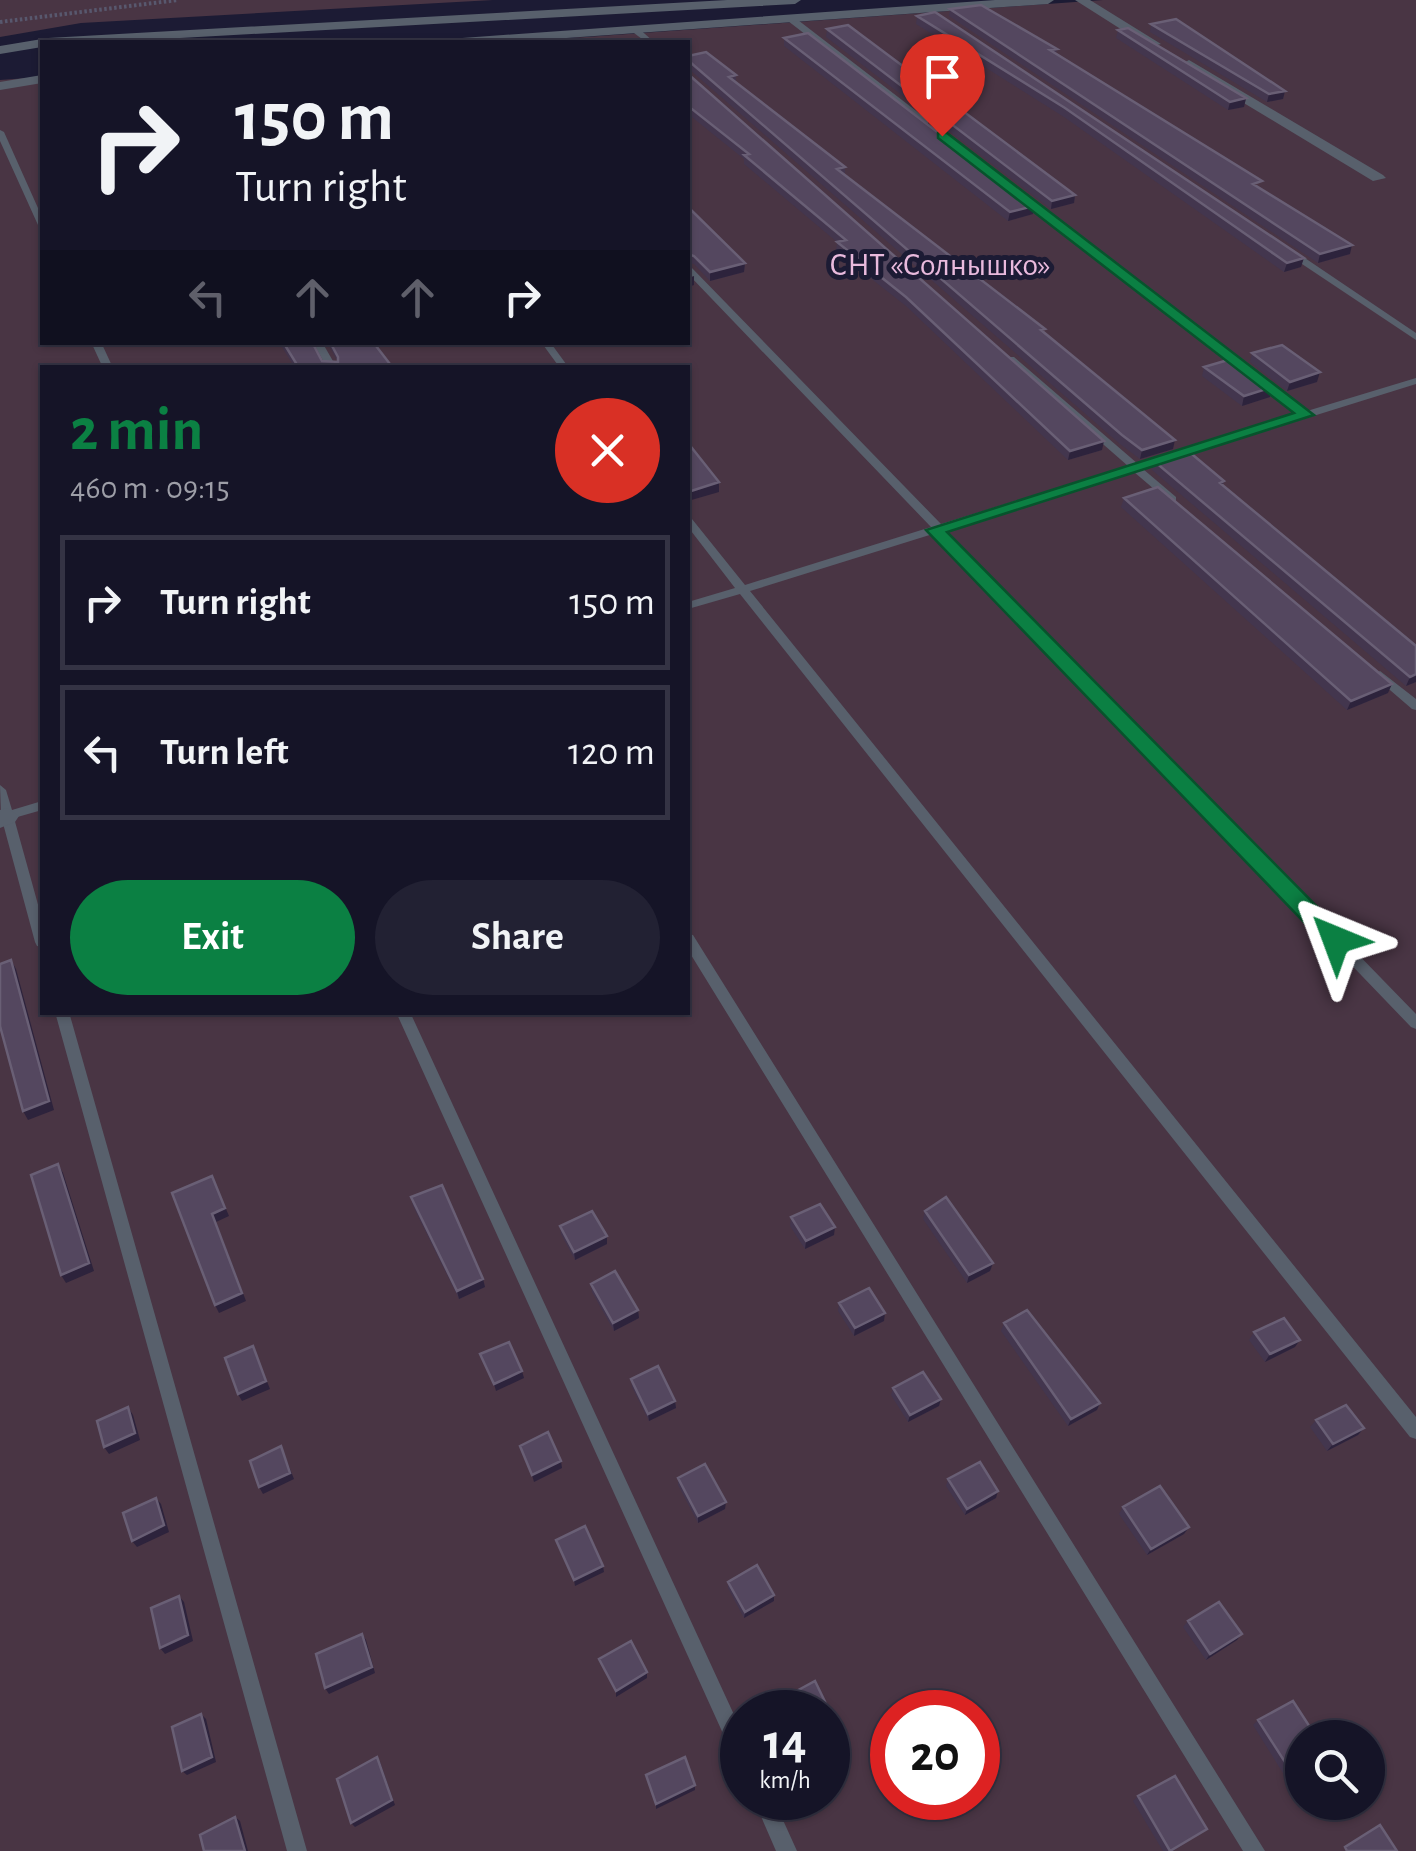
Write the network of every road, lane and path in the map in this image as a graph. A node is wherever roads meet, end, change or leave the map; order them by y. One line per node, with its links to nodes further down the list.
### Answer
1 (178, 0): 8 (path)
2 (795, 0): 10 (street)
3 (1048, 0): 5 (street)
4 (1082, 0): 15 (street)
5 (928, 9): 6 (street); 7 (lane)
6 (791, 19): 9 (street); 19 (lane)
7 (944, 20)
8 (0, 22)
9 (633, 28): 11 (street); 12 (lane)
10 (98, 40)
11 (495, 40)
12 (648, 40)
13 (40, 44): 14 (street)
14 (0, 50)
15 (1164, 50)
16 (1180, 59): 21 (street)
17 (40, 79): 18 (street)
18 (0, 86)
19 (932, 127)
20 (0, 132): 23 (lane)
21 (1378, 178)
22 (1010, 187): 31 (lane)
23 (40, 221)
24 (1286, 249): 26 (lane)
25 (690, 271): 35 (lane)
26 (1416, 337)
27 (547, 345): 29 (lane)
28 (1001, 350): 32 (lane)
29 (563, 365)
30 (1416, 381): 31 (lane)
31 (1306, 415): 32 (lane)
32 (1136, 468): 33 (lane); 35 (lane)
33 (1180, 506)
34 (690, 524): 36 (lane)
35 (935, 530): 36 (lane); 47 (lane)
36 (742, 589): 37 (lane); 48 (lane)
37 (690, 605)
38 (1372, 668): 39 (lane)
39 (1416, 706)
40 (0, 790): 42 (lane)
41 (40, 807): 42 (lane)
42 (4, 817): 43 (lane)
43 (40, 935)
44 (690, 942): 53 (lane)
45 (63, 1015): 51 (lane)
46 (404, 1015): 49 (lane)
47 (1416, 1023)
48 (1416, 1432)
49 (720, 1705)
50 (773, 1820): 52 (lane)
51 (298, 1851)
52 (787, 1851)
53 (1255, 1851)

